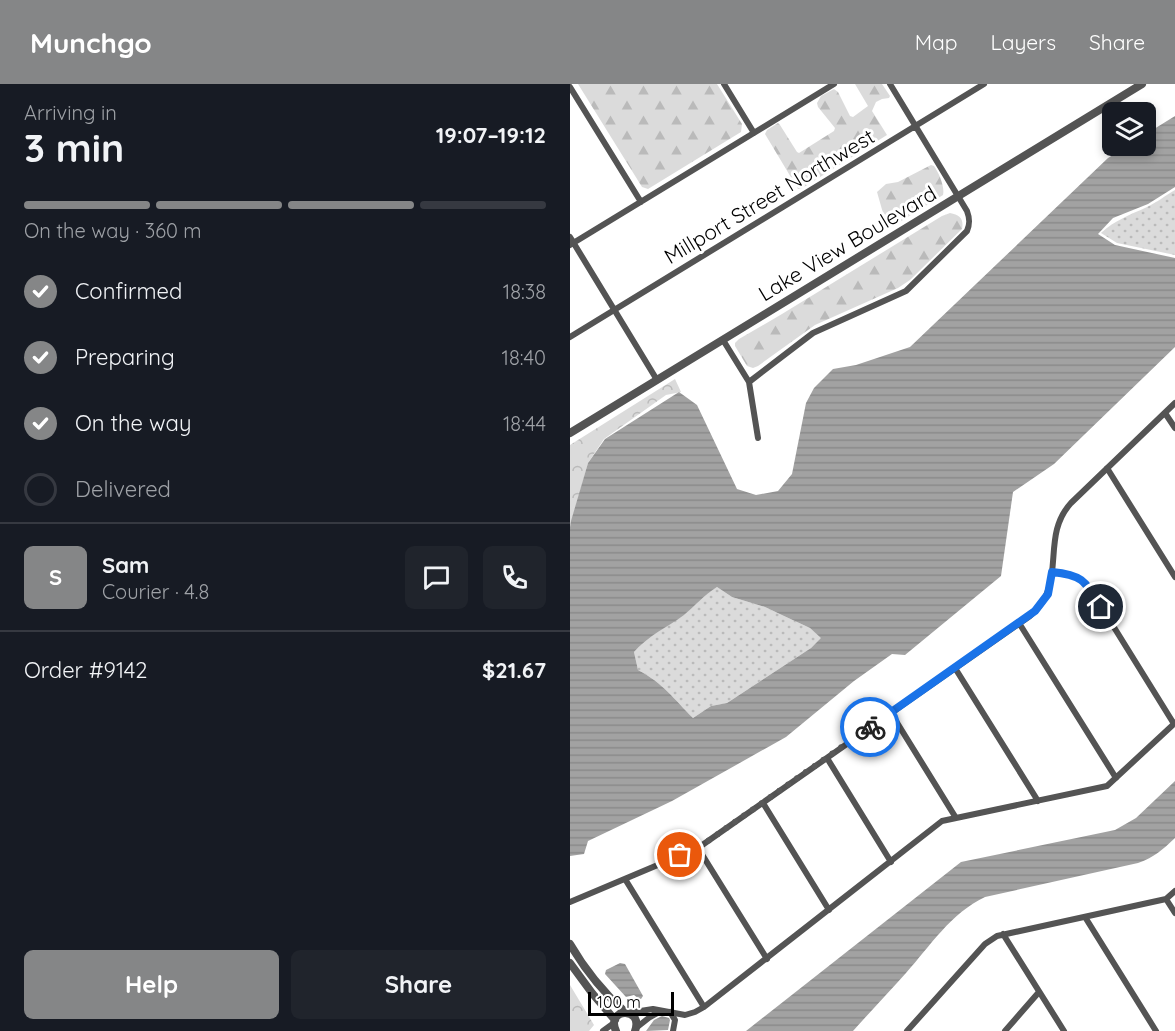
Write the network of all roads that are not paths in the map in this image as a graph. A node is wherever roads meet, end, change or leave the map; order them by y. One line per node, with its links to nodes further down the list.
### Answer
1 (724, 84): 8 (street)
2 (834, 84): 8 (street)
3 (890, 84): 7 (street)
4 (984, 84): 7 (street, Millport Street Northwest)
5 (1142, 84): 9 (street, Lake View Boulevard)
6 (570, 87): 10 (street)
7 (915, 126): 9 (street); 12 (street, Millport Street Northwest)
8 (754, 133): 10 (street)
9 (958, 196): 14 (street, Lake View Boulevard); 16 (street)
10 (640, 202): 11 (street)
11 (571, 242): 12 (street)
12 (615, 310): 13 (street, Millport Street Northwest); 15 (street)
13 (570, 337)
14 (723, 340): 15 (street, Lake View Boulevard); 16 (street)
15 (657, 380): 20 (street, Lake View Boulevard)
16 (749, 382): 21 (street)
17 (1175, 403): 18 (street)
18 (1165, 413): 19 (street); 22 (street)
19 (1175, 428)
20 (570, 433)
21 (758, 438)
22 (1107, 468): 23 (street); 24 (street)
23 (1052, 572): 25 (street); 28 (street)
24 (1175, 577)
25 (1019, 623): 26 (street); 30 (street)
26 (955, 668): 27 (street); 31 (street)
27 (891, 713): 29 (street); 33 (street)
28 (1174, 723): 30 (street)
29 (827, 758): 32 (street); 35 (street)
30 (1116, 778): 31 (street)
31 (1038, 801): 33 (street)
32 (763, 803): 34 (street); 40 (street)
33 (956, 818): 35 (street)
34 (698, 848): 36 (street); 45 (street)
35 (891, 862): 40 (street)
36 (625, 879): 39 (street); 48 (street)
37 (1175, 891): 38 (street)
38 (1166, 899): 41 (street); 42 (street)
39 (570, 902)
40 (829, 910): 45 (street)
41 (1175, 913)
42 (1085, 916): 43 (street); 59 (street)
43 (1003, 934): 47 (street); 56 (street)
44 (570, 944): 51 (street)
45 (766, 959): 48 (street)
46 (570, 963): 52 (street)
47 (1039, 992): 57 (street); 58 (street)
48 (704, 1007): 50 (street)
49 (662, 1011): 50 (street); 51 (street); 53 (street)
50 (670, 1011): 55 (street)
51 (626, 1013): 52 (street); 53 (street)
52 (615, 1025): 54 (street)
53 (635, 1029)
54 (603, 1031)
55 (673, 1031)
56 (907, 1031)
57 (1005, 1031)
58 (1064, 1031)
59 (1156, 1031)

